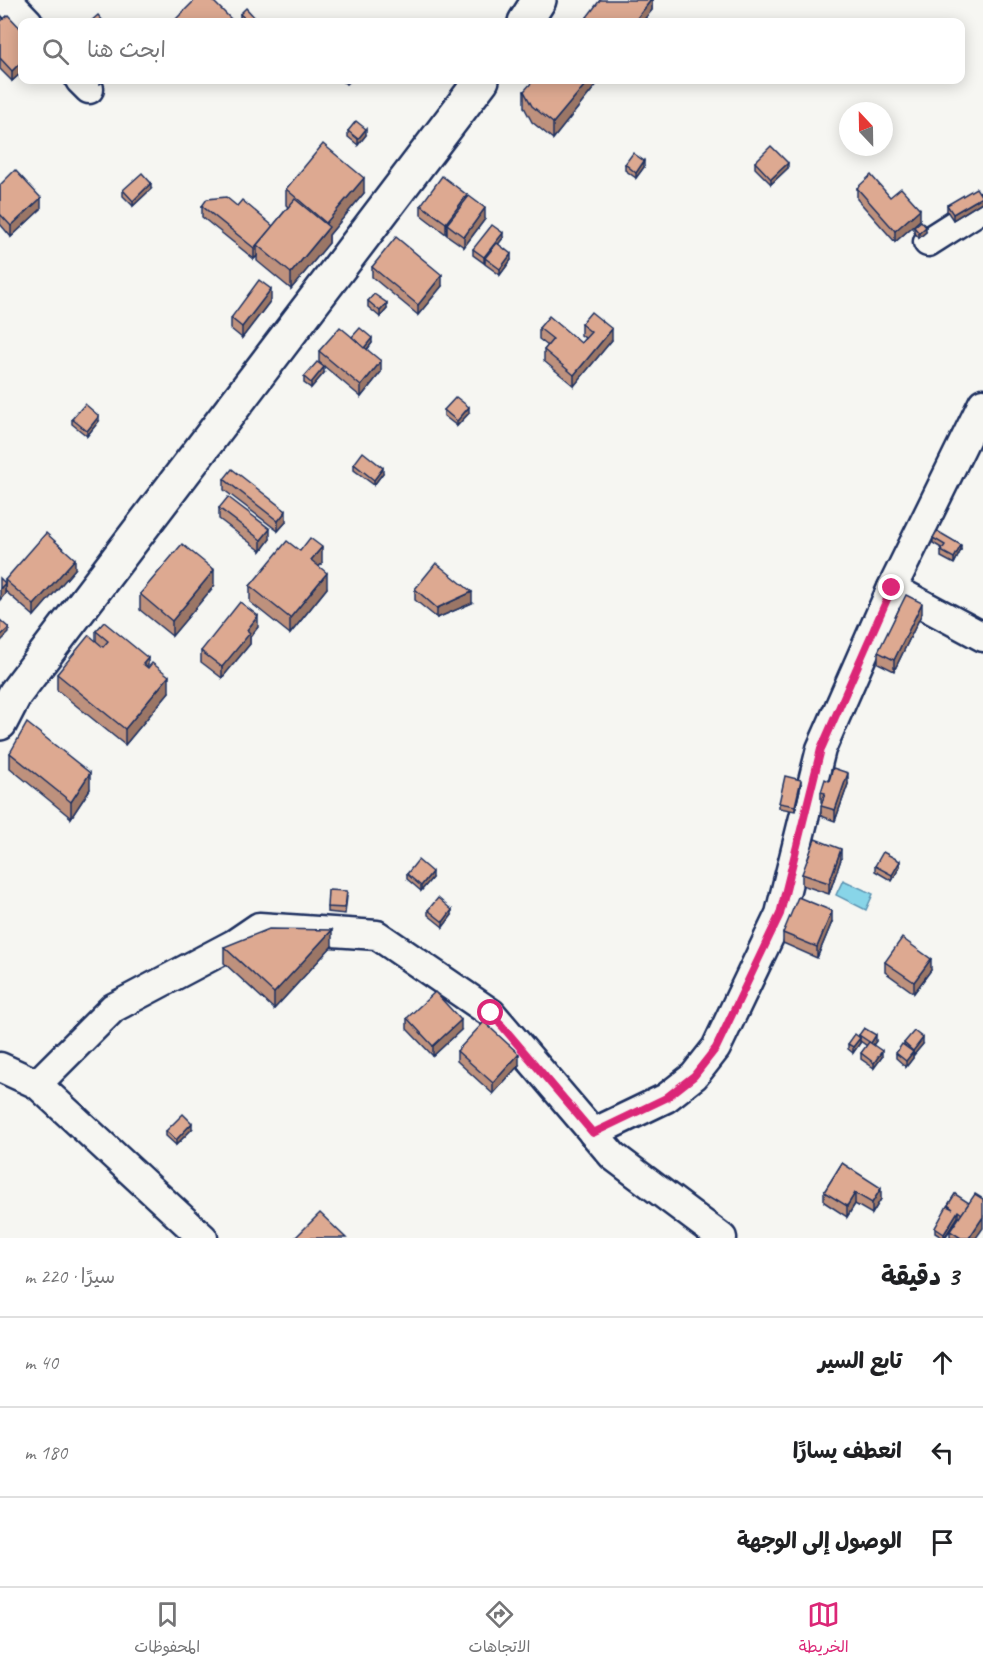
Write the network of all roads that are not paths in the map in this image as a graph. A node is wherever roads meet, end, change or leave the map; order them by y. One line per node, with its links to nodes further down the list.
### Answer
1 (7, 0): 3 (street)
2 (539, 0): 4 (main road)
3 (24, 18)
4 (528, 18)
5 (479, 84): 11 (main road)
6 (983, 207): 7 (street)
7 (928, 242)
8 (983, 403): 9 (street)
9 (892, 588): 10 (street); 14 (street)
10 (983, 637)
11 (0, 723)
12 (0, 1067): 13 (street)
13 (37, 1084): 14 (street); 15 (street)
14 (593, 1133): 16 (street)
15 (202, 1238)
16 (722, 1238)

